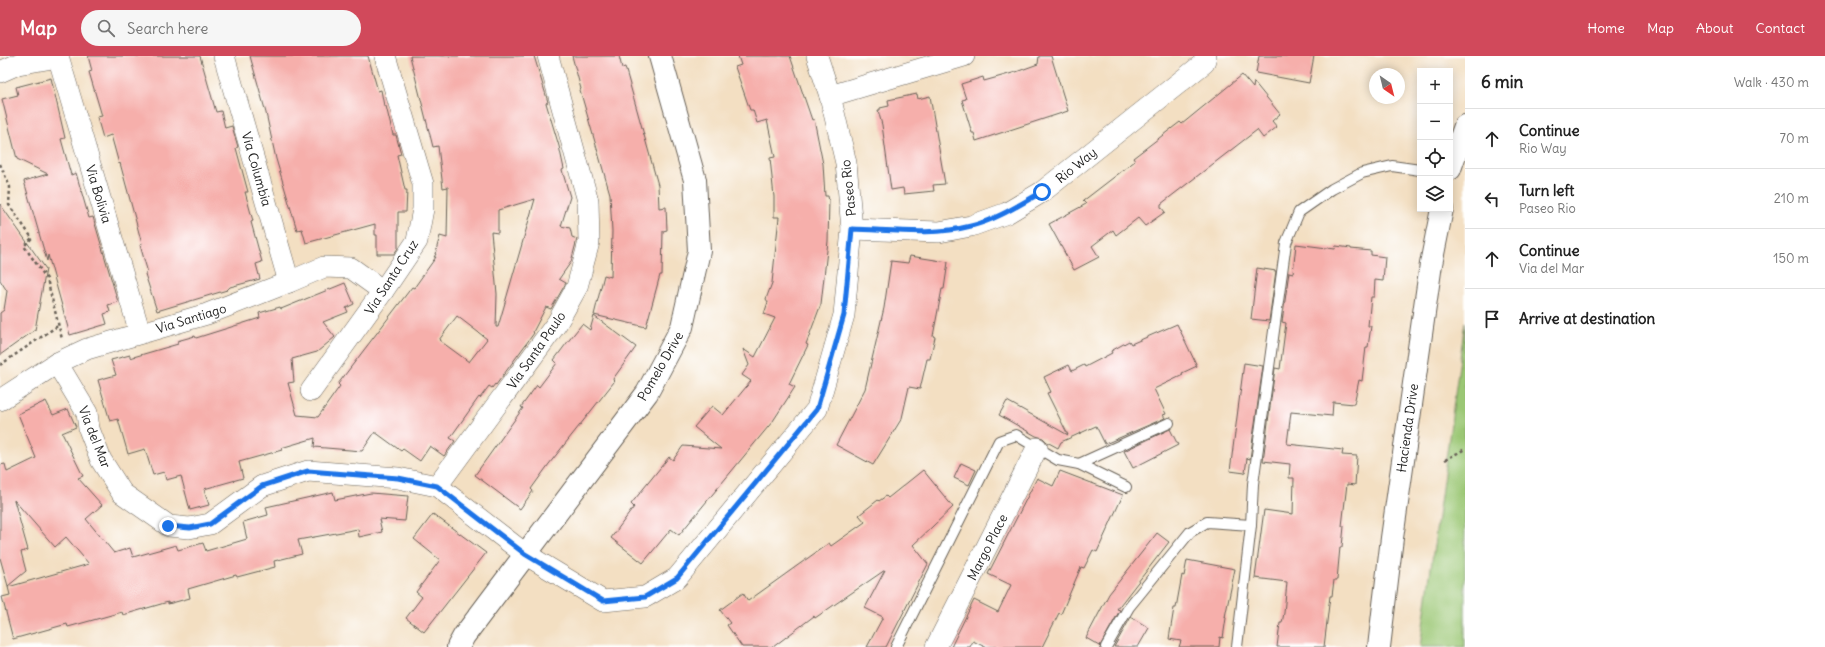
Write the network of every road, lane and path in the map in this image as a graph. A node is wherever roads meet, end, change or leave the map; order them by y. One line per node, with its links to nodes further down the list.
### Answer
1 (58, 56): 9 (street); 20 (street, Via Bolivia)
2 (224, 56): 17 (street, Via Columbia)
3 (385, 56): 18 (street, Via Santa Cruz)
4 (548, 56): 30 (street, Via Santa Paulo)
5 (660, 56): 33 (street, Pomelo Drive)
6 (817, 56): 10 (street, Paseo Rio)
7 (964, 56): 10 (street)
8 (1206, 56): 16 (street, Rio Way)
9 (0, 72)
10 (830, 96): 16 (street, Paseo Rio)
11 (1465, 126): 12 (street)
12 (1453, 160)
13 (0, 164): 19 (path)
14 (1417, 170): 32 (lane)
15 (1441, 212): 39 (street, Hacienda Drive)
16 (852, 229): 33 (street, Paseo Rio)
17 (290, 282): 18 (street, Via Santiago); 20 (street, Via Santiago)
18 (383, 291): 23 (street, Via Santa Cruz)
19 (59, 325): 21 (path); 22 (path)
20 (140, 333): 21 (street, Via Santiago)
21 (62, 361): 24 (street, Via Santiago); 30 (street, Via del Mar)
22 (0, 365)
23 (311, 391)
24 (0, 400)
25 (1169, 423): 29 (lane)
26 (1037, 448): 29 (lane); 35 (lane); 36 (street, Margo Place)
27 (1465, 449): 28 (path)
28 (1445, 460)
29 (1079, 464): 31 (lane)
30 (437, 486): 33 (street, Via del Mar)
31 (1126, 487)
32 (1251, 525): 37 (lane); 38 (lane)
33 (525, 554): 34 (street, Pomelo Drive)
34 (458, 647)
35 (896, 647)
36 (936, 647)
37 (1106, 647)
38 (1237, 647)
39 (1379, 647)

